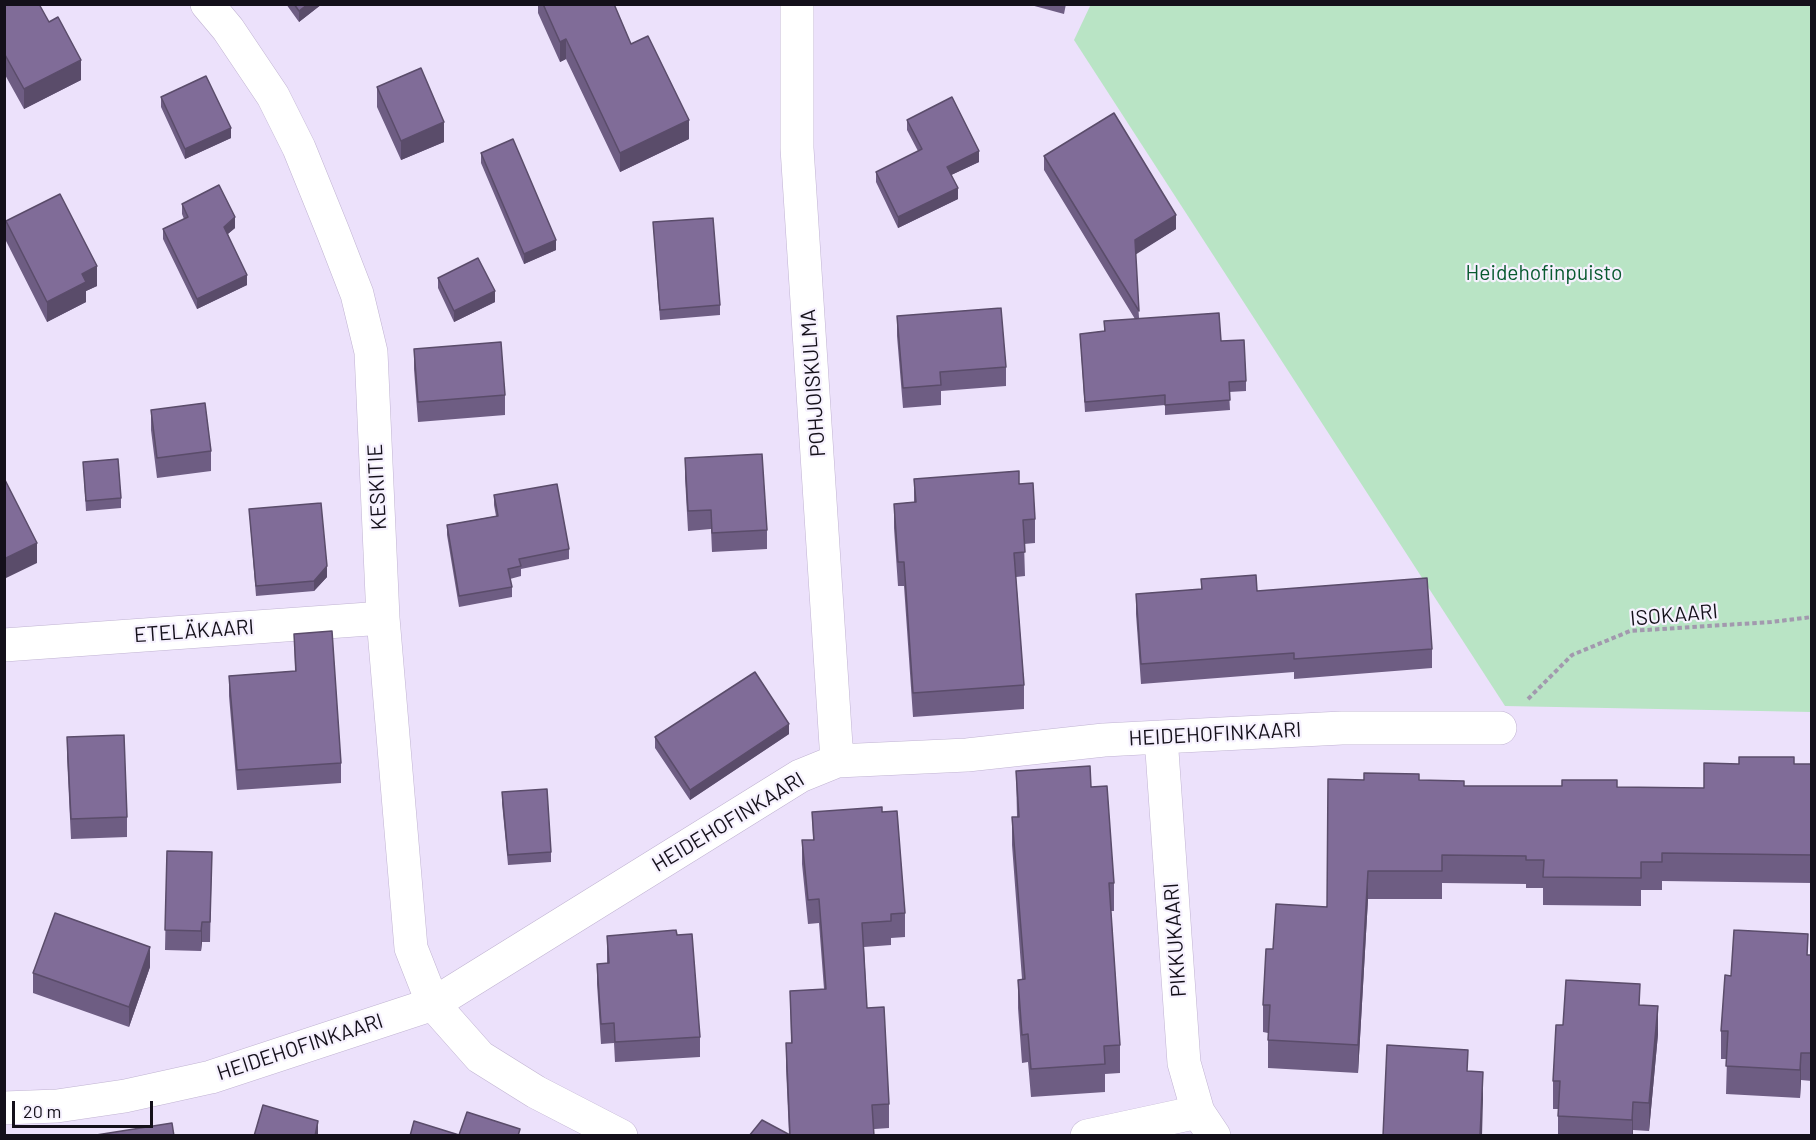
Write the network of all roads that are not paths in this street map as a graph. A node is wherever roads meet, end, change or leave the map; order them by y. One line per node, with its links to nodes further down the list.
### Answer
1 (207, 4): 3 (street, KESKITIE)
2 (797, 4): 7 (street, POHJOISKULMA)
3 (383, 618): 4 (street, ETELÄKAARI); 8 (street, KESKITIE)
4 (4, 645)
5 (1500, 728): 6 (street, HEIDEHOFINKAARI)
6 (1161, 736): 7 (street, HEIDEHOFINKAARI); 10 (street, PIKKUKAARI)
7 (837, 761): 8 (street, HEIDEHOFINKAARI)
8 (433, 1004): 9 (street, HEIDEHOFINKAARI); 11 (street, KESKITIE)
9 (4, 1108)
10 (1206, 1124): 12 (street)
11 (621, 1136)
12 (1087, 1136)

